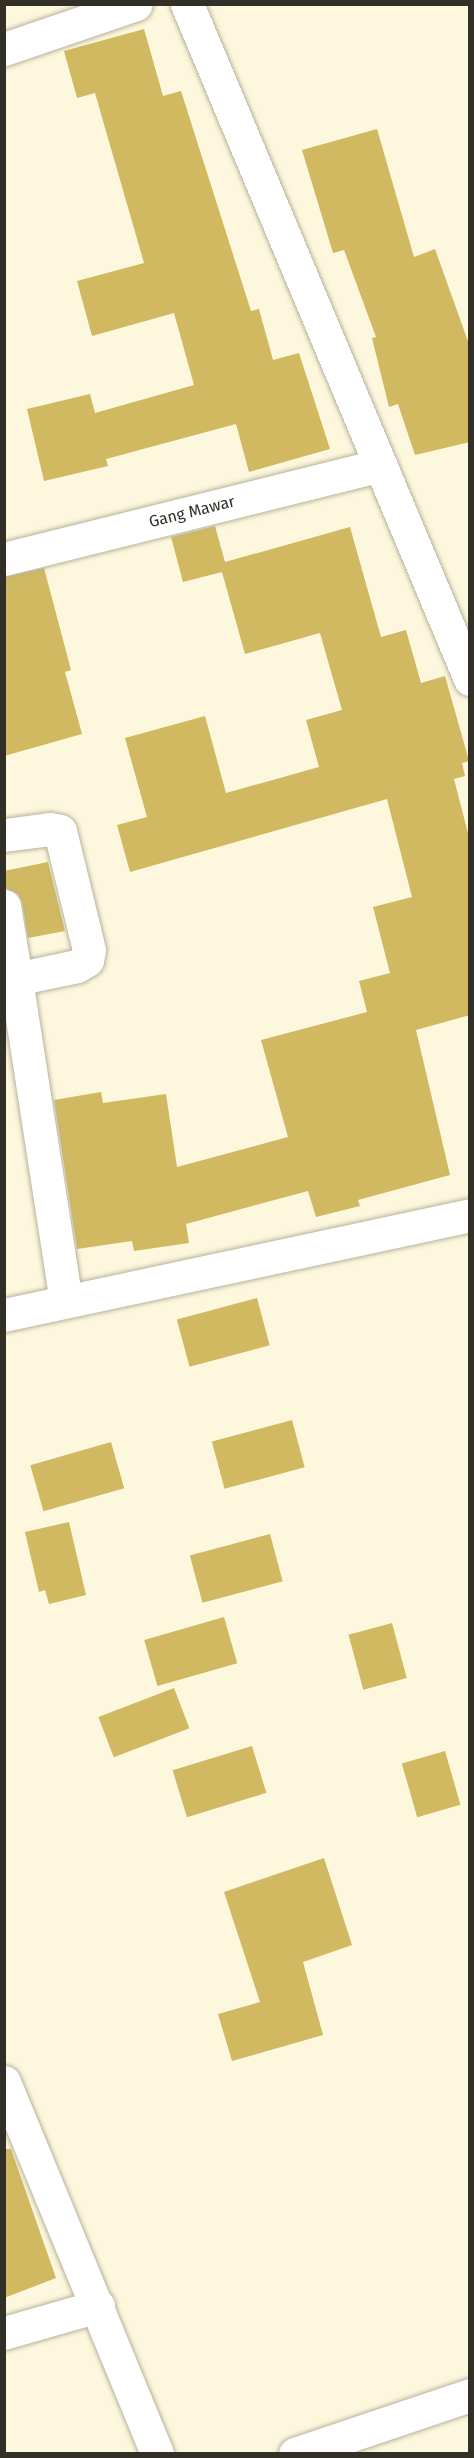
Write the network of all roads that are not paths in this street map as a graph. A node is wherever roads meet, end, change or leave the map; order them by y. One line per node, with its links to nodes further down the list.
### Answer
1 (136, 4): 3 (street)
2 (187, 4): 4 (street)
3 (4, 49)
4 (380, 465): 5 (street, Gang Mawar); 6 (street)
5 (4, 559)
6 (470, 679)
7 (4, 835): 9 (street)
8 (4, 906): 9 (street)
9 (16, 979): 11 (street)
10 (470, 1215): 11 (street)
11 (66, 1302): 12 (street)
12 (4, 1315)
13 (4, 2082): 14 (street)
14 (98, 2306): 15 (street); 17 (street)
15 (4, 2333)
16 (470, 2395): 18 (street)
17 (157, 2454)
18 (295, 2454)

